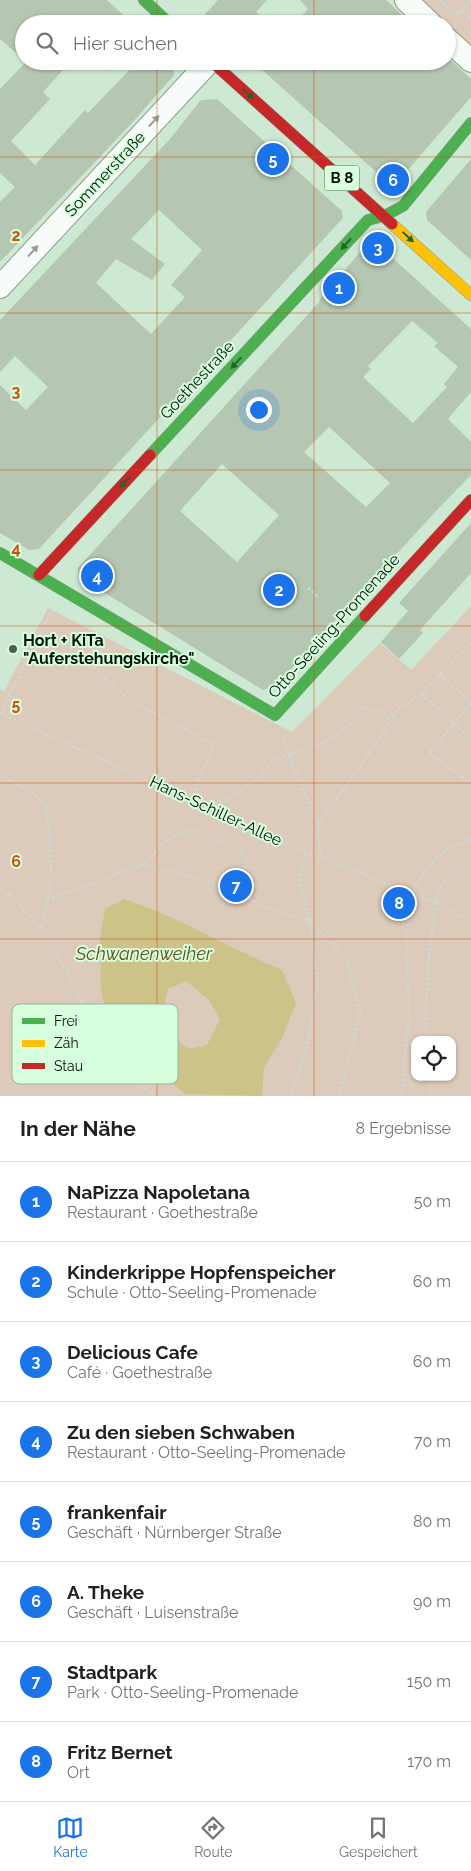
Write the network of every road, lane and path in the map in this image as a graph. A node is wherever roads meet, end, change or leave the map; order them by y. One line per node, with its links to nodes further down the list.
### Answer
1 (144, 0): 6 (street)
2 (406, 0): 7 (street)
3 (440, 0): 5 (path)
4 (471, 0): 5 (path)
5 (462, 10): 8 (path)
6 (160, 15)
7 (422, 15)
8 (471, 18)
9 (456, 47): 10 (street)
10 (471, 61)
11 (203, 70): 15 (street, Sommerstraße, one-way to 11)
12 (221, 70): 14 (street, B 8, one-way to 14)
13 (471, 124): 14 (street, Goethestraße)
14 (384, 216): 16 (street, B 8, one-way to 16); 19 (street, Goethestraße, one-way to 19)
15 (0, 286)
16 (471, 295)
17 (471, 500): 29 (street, Otto-Seeling-Promenade)
18 (0, 553): 19 (street, Otto-Seeling-Promenade)
19 (39, 575): 21 (street, Otto-Seeling-Promenade)
20 (308, 588): 22 (path)
21 (63, 590): 23 (path); 29 (street, Otto-Seeling-Promenade)
22 (317, 596)
23 (39, 633): 28 (path); 36 (path)
24 (471, 642): 25 (path)
25 (440, 675): 26 (path); 27 (path)
26 (422, 694): 30 (path); 31 (path)
27 (471, 704): 31 (path)
28 (0, 714): 36 (path, Hans-Schiller-Allee)
29 (275, 715): 33 (path)
30 (390, 722): 33 (path); 38 (path)
31 (454, 724): 32 (path); 35 (path)
32 (471, 739)
33 (288, 754): 37 (path); 38 (path)
34 (0, 776): 47 (path)
35 (471, 783)
36 (192, 799): 37 (path, Hans-Schiller-Allee)
37 (211, 808): 40 (path, Hans-Schiller-Allee)
38 (319, 824): 41 (path)
39 (471, 839): 46 (path)
40 (305, 852): 41 (path, Hans-Schiller-Allee); 49 (path)
41 (320, 856): 46 (path, Hans-Schiller-Allee)
42 (471, 863): 48 (path)
43 (144, 864): 45 (path); 45 (path); 47 (path)
44 (0, 889): 51 (path)
45 (243, 891): 49 (path)
46 (412, 895): 48 (path, Hans-Schiller-Allee); 59 (path)
47 (47, 900): 51 (path)
48 (435, 904): 50 (path, Hans-Schiller-Allee); 53 (path)
49 (310, 921): 57 (path); 58 (path)
50 (471, 921)
51 (42, 929): 52 (path)
52 (83, 1004)
53 (424, 1036)
54 (429, 1081): 60 (path)
55 (139, 1084): 56 (path)
56 (150, 1095)
57 (290, 1096)
58 (339, 1096)
59 (402, 1096)
60 (432, 1096)

